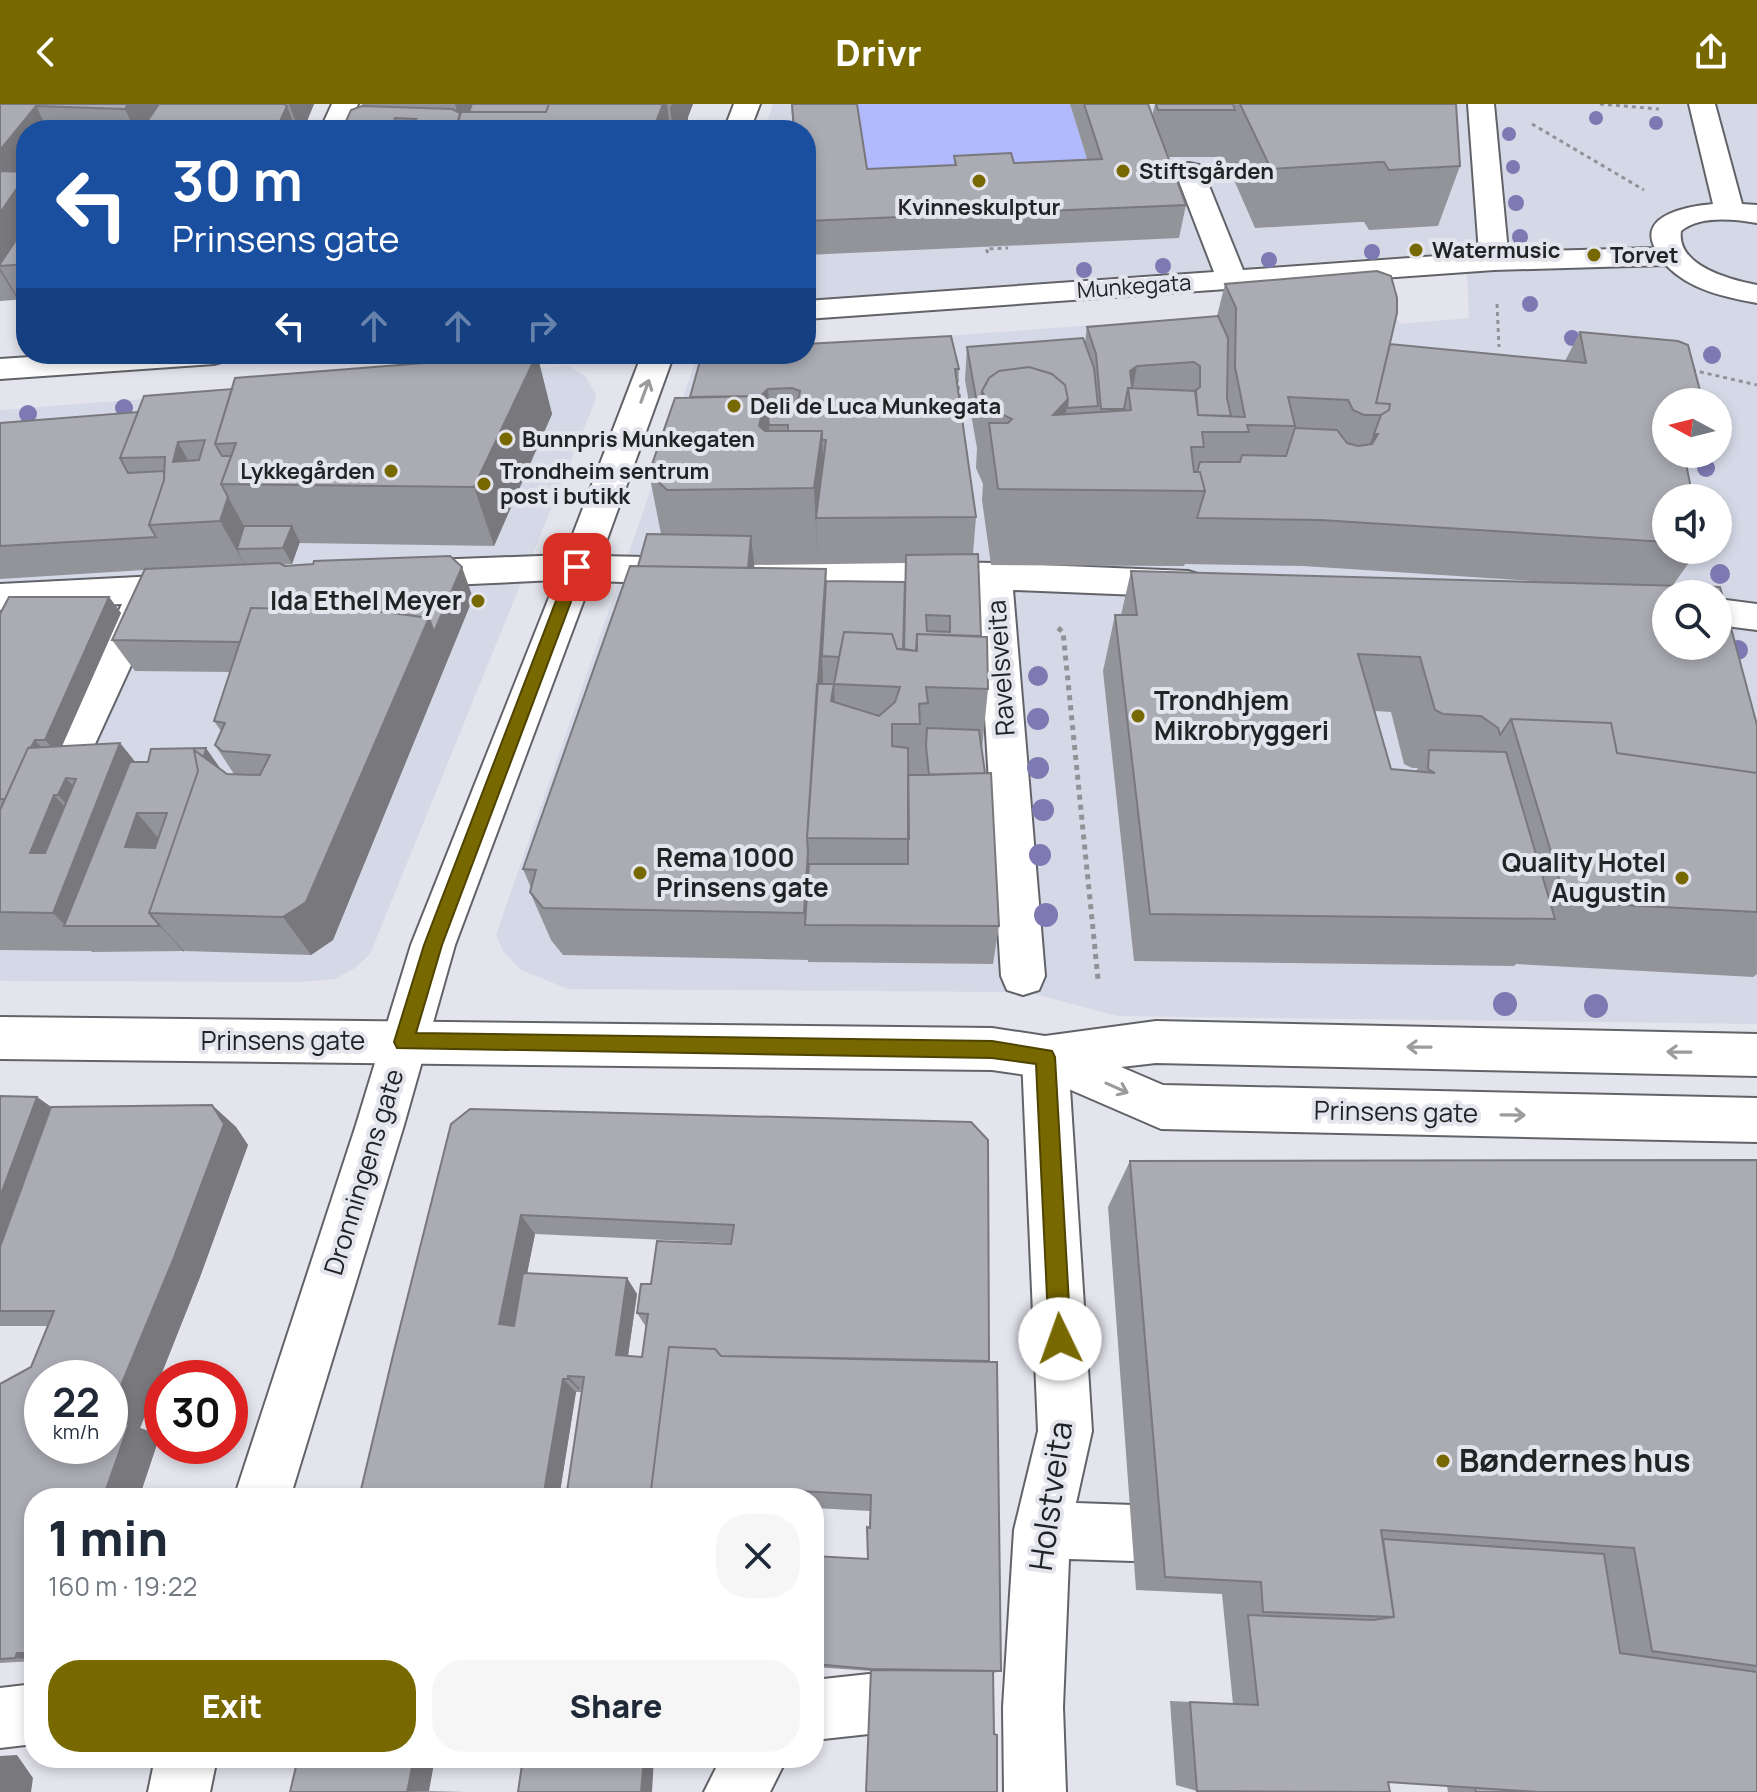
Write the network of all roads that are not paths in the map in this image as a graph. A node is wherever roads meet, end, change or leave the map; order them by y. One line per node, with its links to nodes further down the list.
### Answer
1 (1481, 104): 6 (street)
2 (1702, 104): 4 (street)
3 (1189, 171): 7 (street)
4 (1743, 212): 5 (street)
5 (1674, 256): 6 (street); 8 (street)
6 (1494, 261): 7 (street, Munkegata)
7 (1232, 279): 9 (street, Munkegata)
8 (1757, 294)
9 (816, 309)
10 (71, 364): 12 (street)
11 (655, 364): 13 (street, Dronningens gate, one-way to 11)
12 (0, 369)
13 (577, 567): 14 (street); 15 (street); 25 (street, Dronningens gate)
14 (378, 576)
15 (994, 576): 17 (street); 23 (street, Ravelsveita)
16 (224, 585): 18 (street)
17 (1218, 585)
18 (147, 589): 19 (street); 22 (street)
19 (0, 597)
20 (1732, 614): 21 (street)
21 (1757, 617)
22 (0, 906)
23 (1023, 976)
24 (0, 1038): 25 (street, Prinsens gate)
25 (404, 1042): 27 (street, Prinsens gate); 29 (street, Dronningens gate)
26 (1757, 1055): 27 (street, Prinsens gate, one-way to 27)
27 (1045, 1057): 28 (street, Prinsens gate, one-way to 28); 30 (street, Holstveita)
28 (1757, 1120)
29 (265, 1488)
30 (1042, 1530): 31 (street); 38 (street, Holstveita)
31 (1133, 1533)
32 (24, 1715): 33 (street)
33 (0, 1718)
34 (184, 1768): 36 (street)
35 (750, 1768): 37 (street)
36 (179, 1792)
37 (735, 1792)
38 (1035, 1792)

